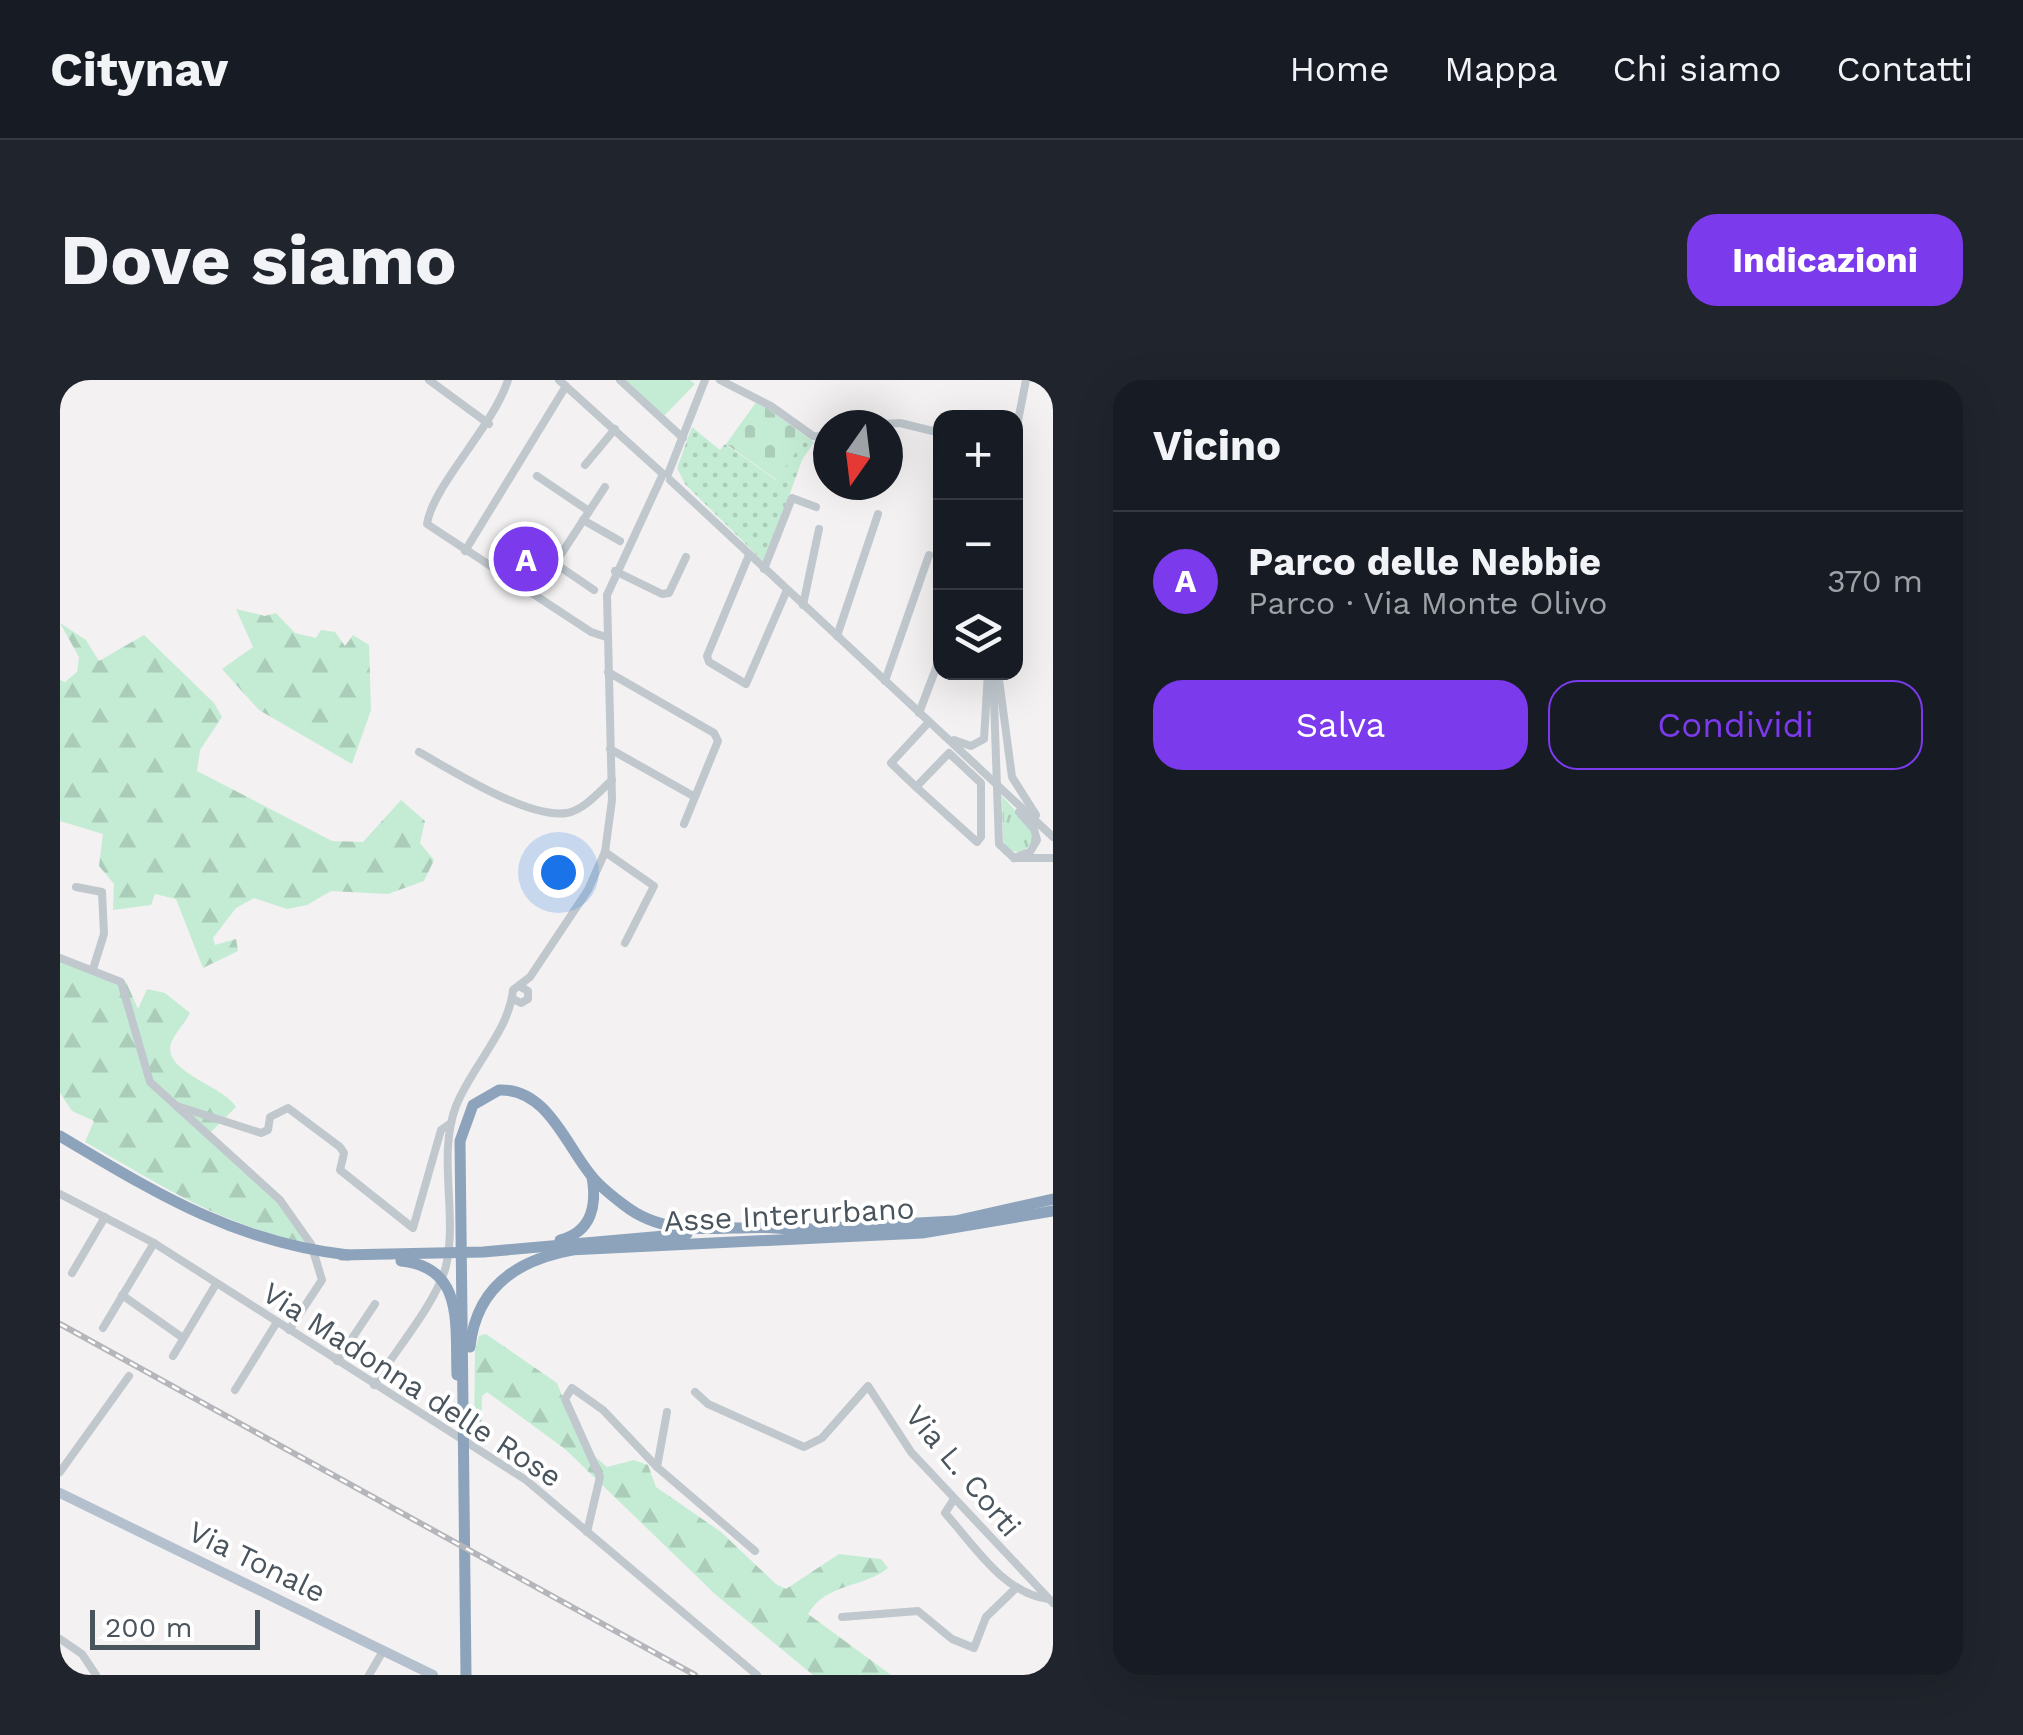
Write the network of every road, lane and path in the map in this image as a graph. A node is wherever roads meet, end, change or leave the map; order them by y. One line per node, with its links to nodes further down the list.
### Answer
1 (429, 380): 11 (street)
2 (508, 380): 11 (street)
3 (620, 380): 16 (street)
4 (704, 380): 16 (street)
5 (720, 380): 15 (street)
6 (1026, 380): 10 (street)
7 (1041, 380): 9 (street)
8 (563, 383): 13 (street); 26 (street)
9 (1053, 383)
10 (1020, 410)
11 (488, 424): 26 (street)
12 (903, 424): 14 (street)
13 (615, 429): 17 (street); 19 (street)
14 (933, 430)
15 (813, 436)
16 (683, 438): 19 (street)
17 (584, 465)
18 (537, 476): 23 (street)
19 (666, 477): 27 (street); 32 (street)
20 (605, 487): 23 (street)
21 (816, 507): 31 (street)
22 (878, 514): 37 (street)
23 (586, 516): 25 (street); 30 (street)
24 (819, 529): 36 (street)
25 (620, 541)
26 (465, 551): 35 (street)
27 (749, 555): 31 (street); 34 (street)
28 (929, 555): 44 (street)
29 (686, 557): 32 (street)
30 (554, 562): 33 (street); 35 (street)
31 (764, 569): 34 (street)
32 (616, 571): 38 (street)
33 (594, 590)
34 (786, 590): 36 (street)
35 (534, 594): 38 (street)
36 (803, 605): 37 (street)
37 (836, 636): 44 (street)
38 (606, 637): 39 (street)
39 (608, 672): 47 (street); 52 (street)
40 (933, 673): 45 (street)
41 (992, 680): 46 (street)
42 (993, 680): 56 (street)
43 (994, 680): 54 (street)
44 (885, 681): 45 (street)
45 (918, 713): 46 (street)
46 (931, 724): 50 (street); 51 (street)
47 (610, 749): 49 (street); 52 (street)
48 (419, 752): 49 (street)
49 (612, 780): 55 (street)
50 (916, 787): 50 (street)
51 (1005, 793): 54 (street); 56 (street)
52 (694, 797): 53 (street)
53 (684, 824)
54 (1053, 835)
55 (605, 852): 59 (street); 62 (street)
56 (1014, 858): 57 (street)
57 (1053, 858)
58 (76, 888): 61 (street)
59 (625, 943)
60 (60, 958): 61 (street)
61 (93, 969): 66 (street)
62 (530, 977): 63 (street); 64 (street)
63 (519, 986): 64 (street); 65 (street)
64 (528, 991): 65 (street)
65 (517, 1001): 67 (street)
66 (173, 1104): 67 (street); 87 (street)
67 (451, 1123): 76 (street)
68 (60, 1136): 80 (highway)
69 (592, 1177): 74 (highway); 76 (highway); 79 (highway)
70 (60, 1194): 73 (street, Via Madonna delle Rose)
71 (1053, 1199): 74 (highway, Asse Interurbano)
72 (1053, 1211): 78 (highway, Asse Interurbano)
73 (105, 1217): 75 (street, Via Madonna delle Rose); 81 (street)
74 (794, 1230): 77 (highway)
75 (154, 1243): 82 (street, Via Madonna delle Rose); 83 (street)
76 (455, 1243): 92 (street); 96 (highway)
77 (525, 1249): 78 (highway, Asse Interurbano); 79 (highway)
78 (572, 1250): 96 (highway)
79 (483, 1252): 80 (highway)
80 (342, 1254): 96 (highway)
81 (72, 1273)
82 (216, 1284): 85 (street, Via Madonna delle Rose); 88 (street)
83 (122, 1295): 86 (street); 88 (street)
84 (375, 1304): 90 (street)
85 (277, 1322): 87 (street, Via Madonna delle Rose); 93 (street)
86 (103, 1328)
87 (289, 1330): 90 (street, Via Madonna delle Rose)
88 (183, 1338): 89 (street)
89 (173, 1356)
90 (338, 1361): 92 (street, Via Madonna delle Rose)
91 (129, 1376): 98 (street)
92 (374, 1385): 101 (street, Via Madonna delle Rose)
93 (235, 1390)
94 (695, 1392): 100 (street, Via L. Corti)
95 (666, 1412): 97 (street)
96 (463, 1442): 111 (highway)
97 (656, 1467): 101 (street); 102 (street)
98 (60, 1472)
99 (60, 1493): 107 (main road, Via Tonale)
100 (954, 1499): 103 (street); 104 (street, Via L. Corti)
101 (587, 1532): 112 (street, Via Madonna delle Rose)
102 (754, 1550)
103 (1015, 1588): 104 (street); 105 (street)
104 (1051, 1601)
105 (842, 1617)
106 (60, 1639): 108 (street)
107 (383, 1651): 109 (street); 110 (main road, Via Tonale)
108 (96, 1675)
109 (369, 1675)
110 (433, 1675)
111 (466, 1675)
112 (756, 1675)

